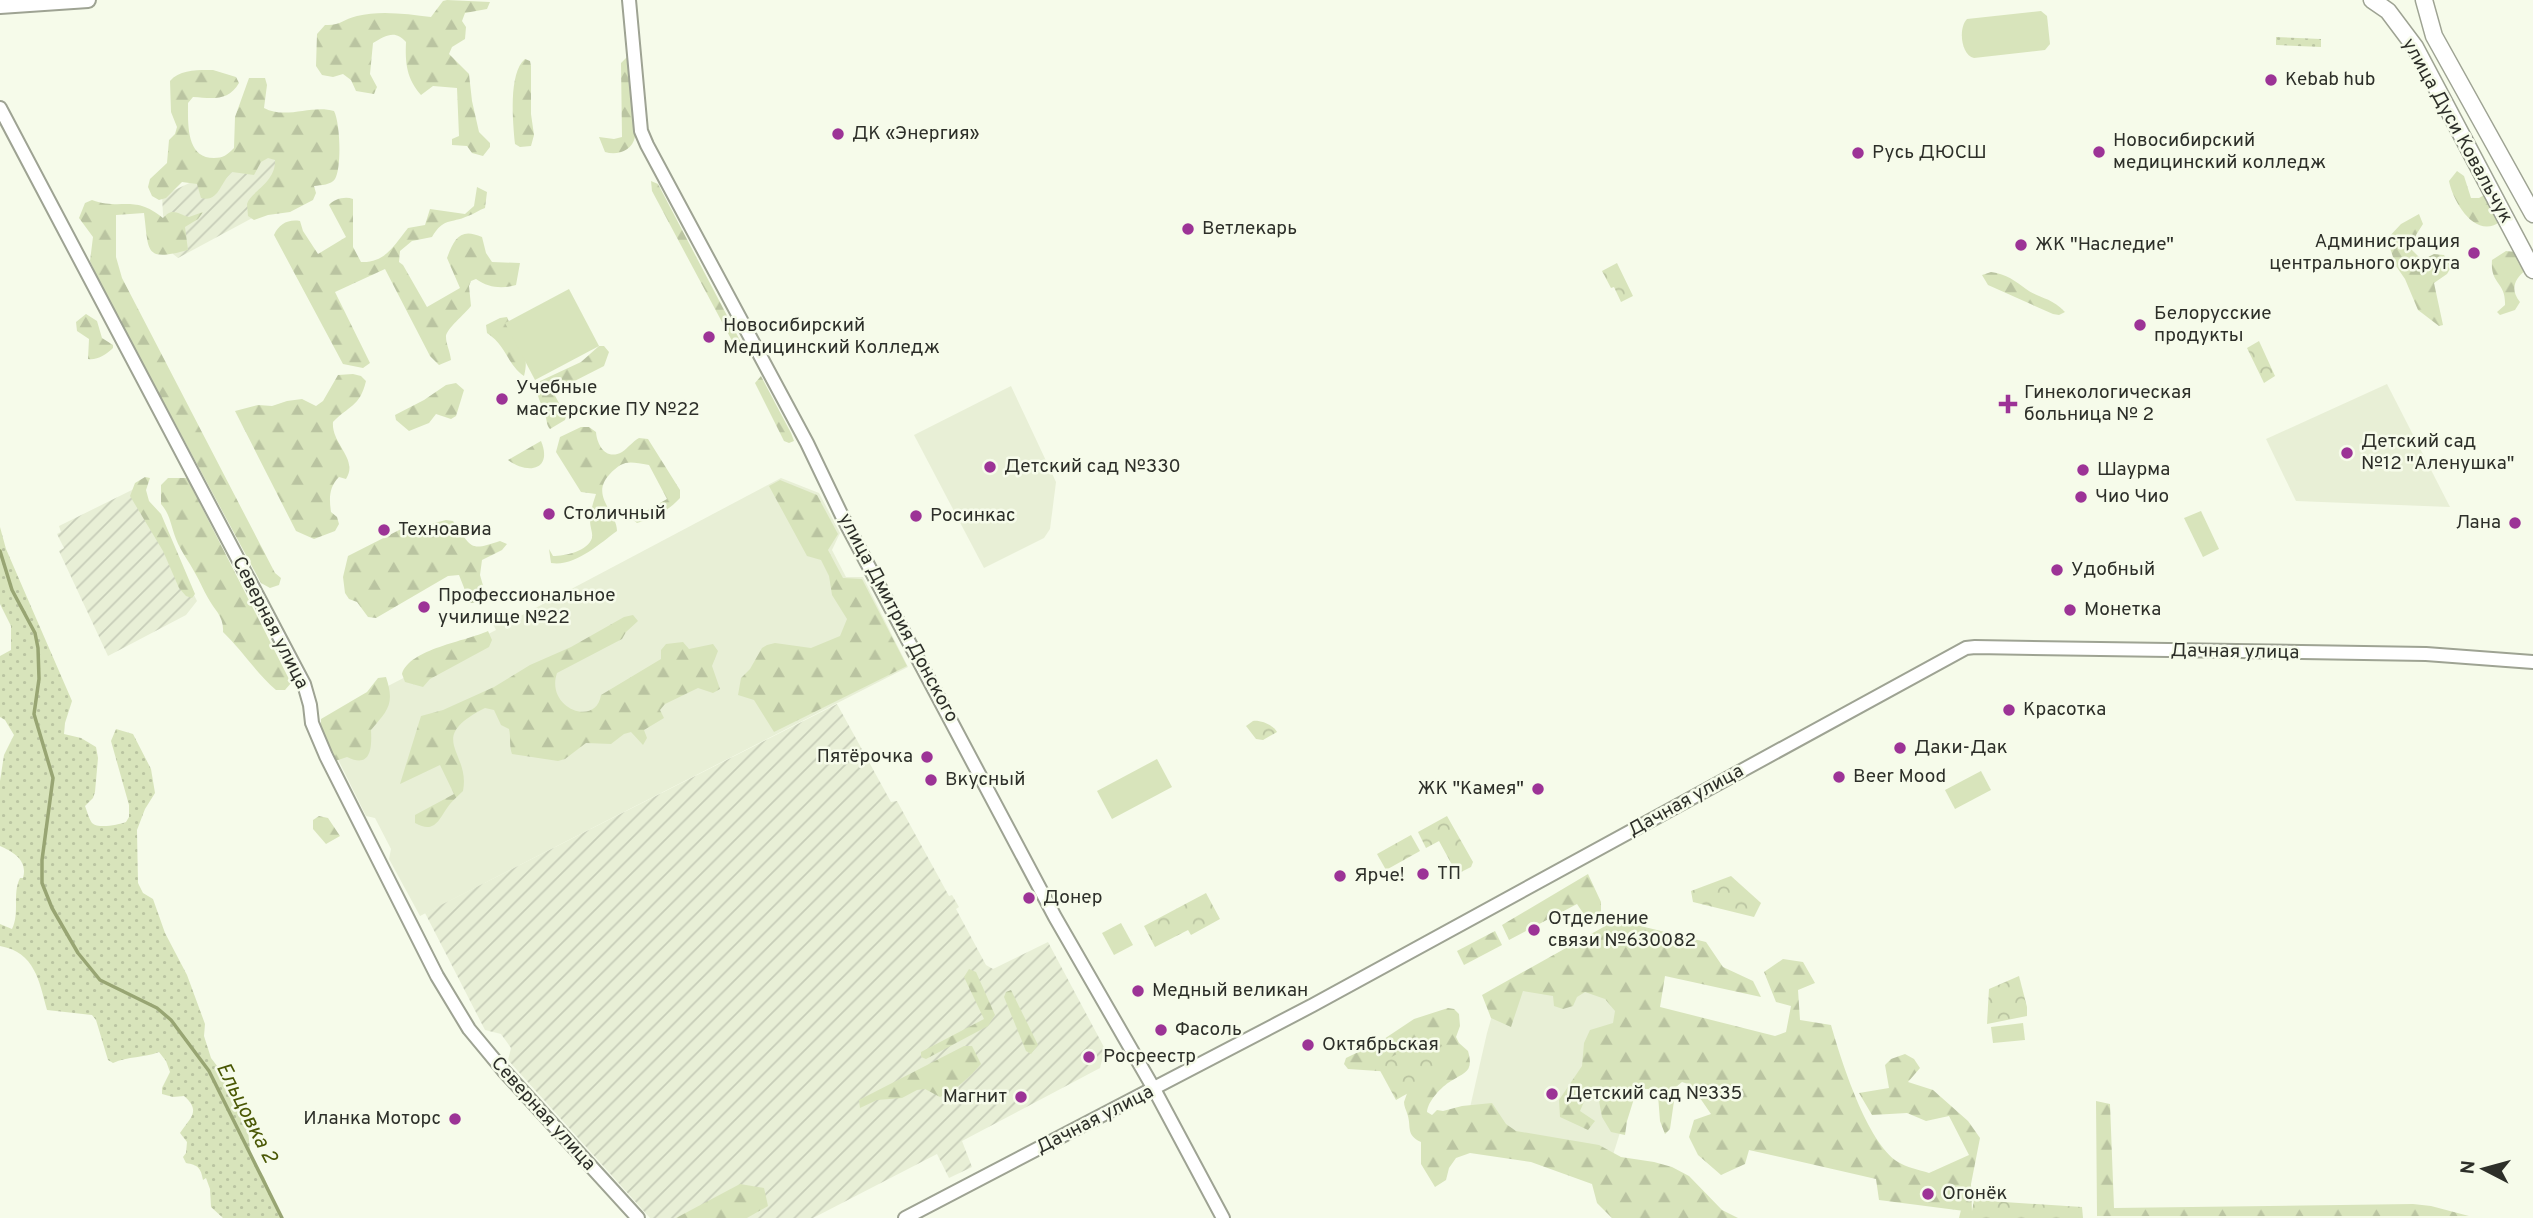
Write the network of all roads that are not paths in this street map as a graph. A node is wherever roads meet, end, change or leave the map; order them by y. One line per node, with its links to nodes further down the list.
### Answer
1 (88, 0): 5 (main road)
2 (629, 0): 10 (street, улица Дмитрия Донского)
3 (2372, 0): 8 (main road, улица Дуси Ковальчук)
4 (2424, 0): 7 (main road, улица Дуси Ковальчук)
5 (0, 5)
6 (0, 108): 11 (street, Северная улица)
7 (2533, 214)
8 (2533, 270)
9 (2533, 662): 10 (street, Дачная улица)
10 (1154, 1089): 12 (street, Дачная улица); 13 (street, улица Дмитрия Донского)
11 (638, 1218)
12 (905, 1218)
13 (1223, 1218)

